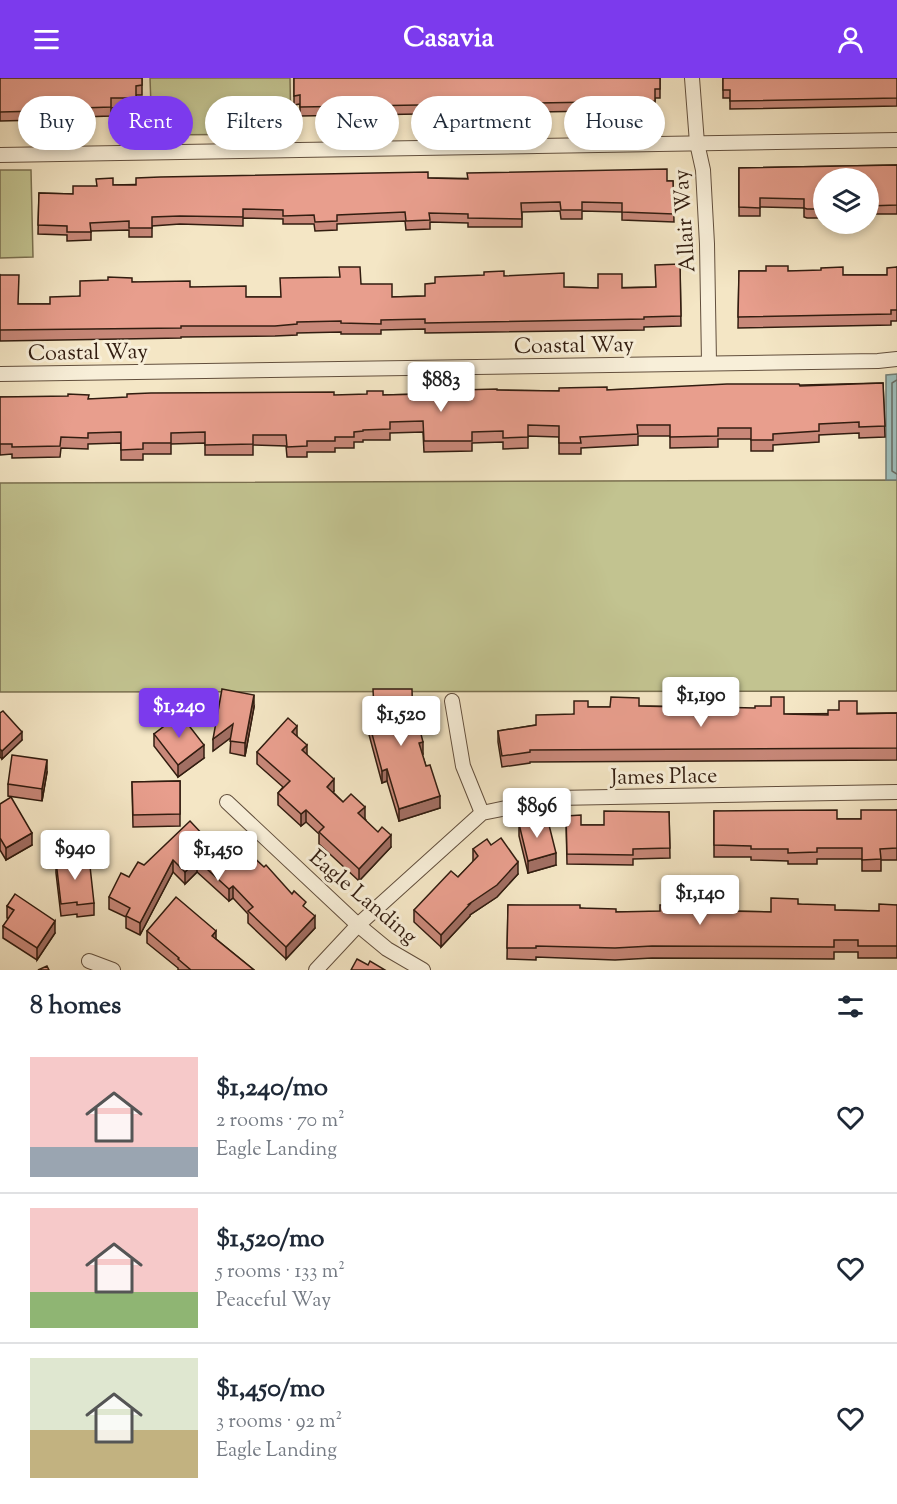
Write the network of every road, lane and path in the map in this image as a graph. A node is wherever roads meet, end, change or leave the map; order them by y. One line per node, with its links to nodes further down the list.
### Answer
1 (692, 78): 3 (street, Allair Way)
2 (897, 140): 3 (street)
3 (697, 143): 4 (street); 6 (street, Allair Way)
4 (0, 155)
5 (897, 359): 6 (street, Coastal Way)
6 (709, 362): 7 (street, Coastal Way)
7 (0, 374)
8 (452, 701): 11 (street)
9 (897, 792): 11 (street, James Place)
10 (227, 802): 12 (street, Eagle Landing)
11 (482, 813): 12 (street)
12 (358, 925): 15 (street); 16 (street, Eagle Landing)
13 (89, 961): 14 (street)
14 (112, 970)
15 (316, 970)
16 (423, 970)

